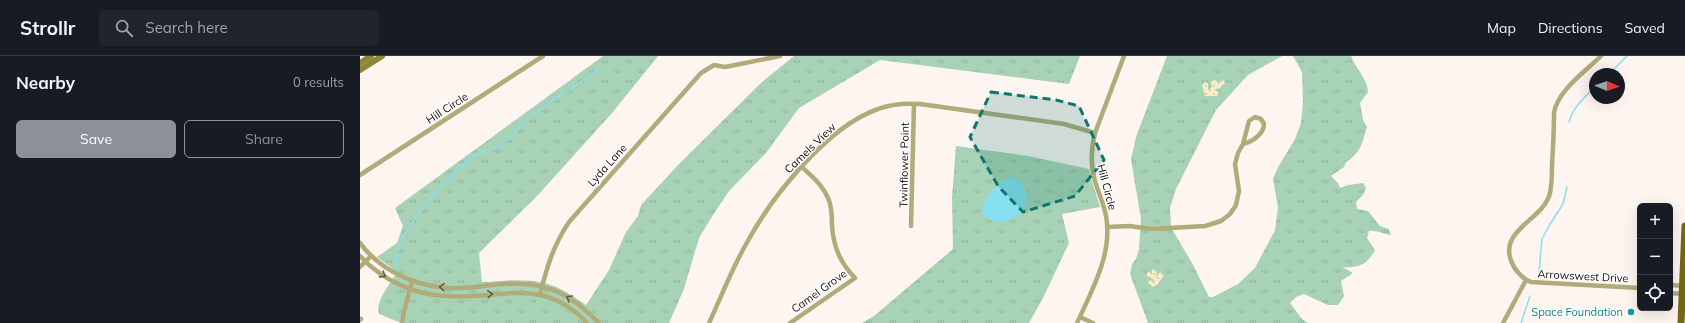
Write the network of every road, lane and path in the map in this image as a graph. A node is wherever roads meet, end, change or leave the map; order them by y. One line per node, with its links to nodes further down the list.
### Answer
1 (371, 56): 7 (main road)
2 (382, 56): 8 (main road)
3 (543, 56): 13 (street, Hill Circle)
4 (780, 56): 24 (street, Lyda Lane)
5 (1124, 56): 10 (street, Hill Circle)
6 (1601, 56): 22 (street, Arrowswest Drive)
7 (360, 63)
8 (360, 70)
9 (914, 104): 10 (street, Camels View); 12 (street, Camels View); 14 (street, Twinflower Point)
10 (1095, 133): 16 (street, Hill Circle)
11 (1243, 144): 11 (street); 16 (street)
12 (802, 167): 36 (street, Camels View); 37 (street, Camel Grove)
13 (360, 175)
14 (912, 226)
15 (1685, 226): 26 (main road)
16 (1107, 227): 32 (street, Hill Circle)
17 (360, 243): 19 (street)
18 (360, 256): 20 (street)
19 (371, 256): 20 (street); 23 (street)
20 (366, 262): 21 (street); 28 (street, one-way to 28)
21 (360, 267)
22 (1526, 280): 27 (street, Arrowswest Drive); 40 (street)
23 (412, 281): 24 (street, one-way to 23); 28 (street)
24 (542, 286): 30 (street, Lyda Lane); 35 (street, one-way to 24)
25 (1673, 286): 26 (street)
26 (1684, 286): 31 (main road)
27 (1637, 288)
28 (410, 289): 30 (street, one-way to 30); 33 (street)
29 (1673, 293): 31 (street)
30 (540, 294): 34 (street)
31 (1684, 294): 41 (main road)
32 (1080, 317): 38 (street, Hill Circle); 39 (street)
33 (402, 323)
34 (588, 323)
35 (599, 323)
36 (709, 323)
37 (790, 323)
38 (1077, 323)
39 (1092, 323)
40 (1503, 323)
41 (1681, 323)

